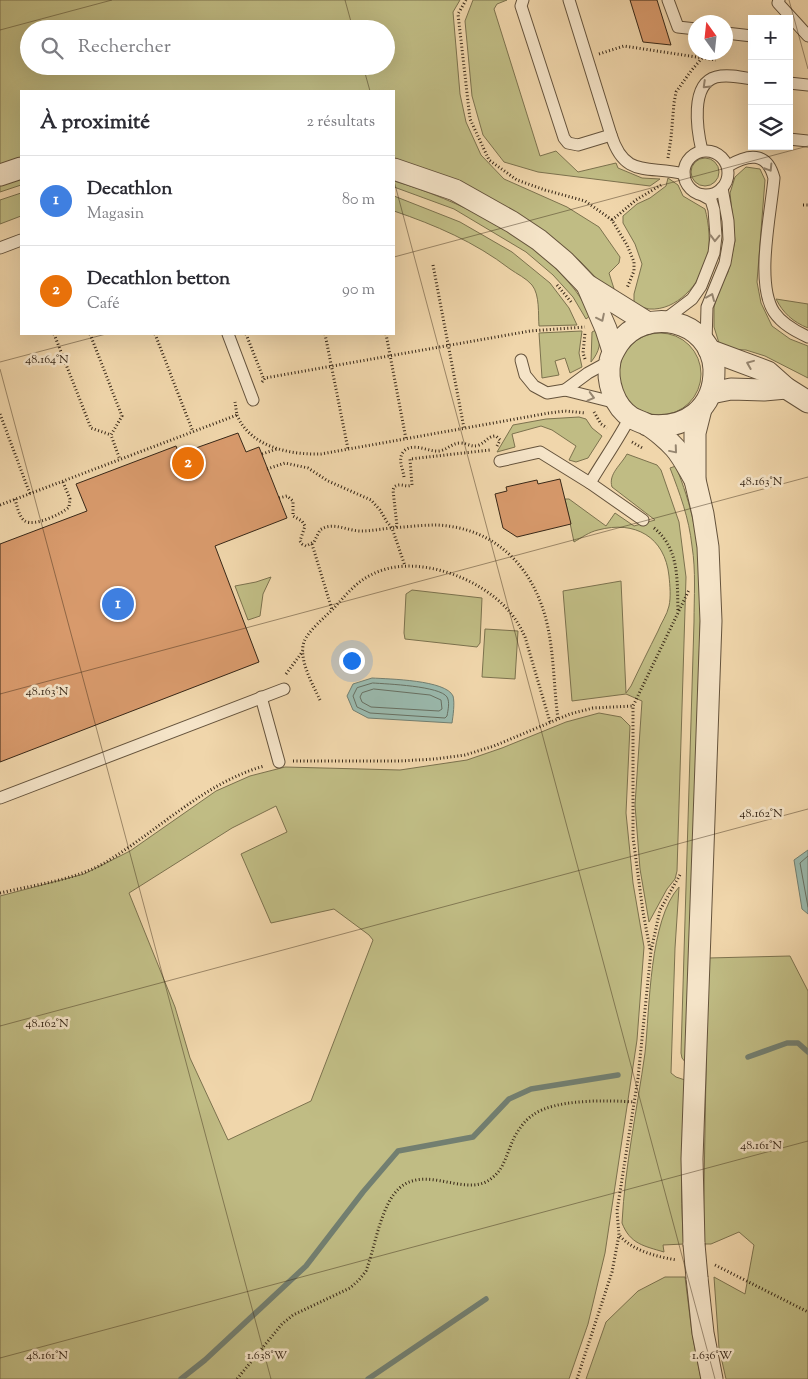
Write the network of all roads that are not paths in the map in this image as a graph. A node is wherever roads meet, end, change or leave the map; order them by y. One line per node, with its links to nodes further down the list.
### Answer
1 (523, 0): 12 (lane)
2 (568, 0): 12 (lane)
3 (668, 0): 5 (lane)
4 (779, 0): 8 (lane)
5 (688, 28)
6 (733, 34): 7 (lane)
7 (748, 36)
8 (808, 36)
9 (748, 79): 15 (lane, one-way to 15)
10 (808, 81): 11 (lane)
11 (793, 83)
12 (611, 135): 19 (lane)
13 (793, 139): 14 (lane)
14 (808, 141)
15 (702, 151): 16 (lane); 19 (lane)
16 (728, 166): 21 (lane); 28 (lane, one-way to 28)
17 (20, 168): 20 (street)
18 (395, 169): 25 (street)
19 (684, 174): 22 (lane)
20 (0, 175)
21 (722, 188): 22 (lane); 29 (lane, one-way to 21)
22 (702, 195): 26 (lane, one-way to 26)
23 (20, 240): 24 (lane)
24 (0, 248)
25 (587, 284): 26 (street); 30 (street, one-way to 30)
26 (655, 322): 29 (street); 30 (street)
27 (228, 335): 34 (lane)
28 (808, 337)
29 (707, 347): 32 (street, one-way to 29); 35 (street)
30 (611, 356): 33 (lane); 37 (street)
31 (521, 360): 33 (lane)
32 (786, 388): 35 (street); 36 (street)
33 (565, 390): 37 (lane, one-way to 37)
34 (252, 397)
35 (706, 401): 37 (street); 39 (street)
36 (808, 402)
37 (631, 415): 39 (street, one-way to 39); 40 (lane)
38 (500, 461): 40 (lane)
39 (695, 480): 46 (street, bridge)
40 (590, 483): 41 (lane)
41 (643, 520)
42 (284, 689): 43 (lane)
43 (261, 697): 44 (lane); 45 (lane)
44 (279, 762)
45 (0, 798)
46 (712, 1379)

